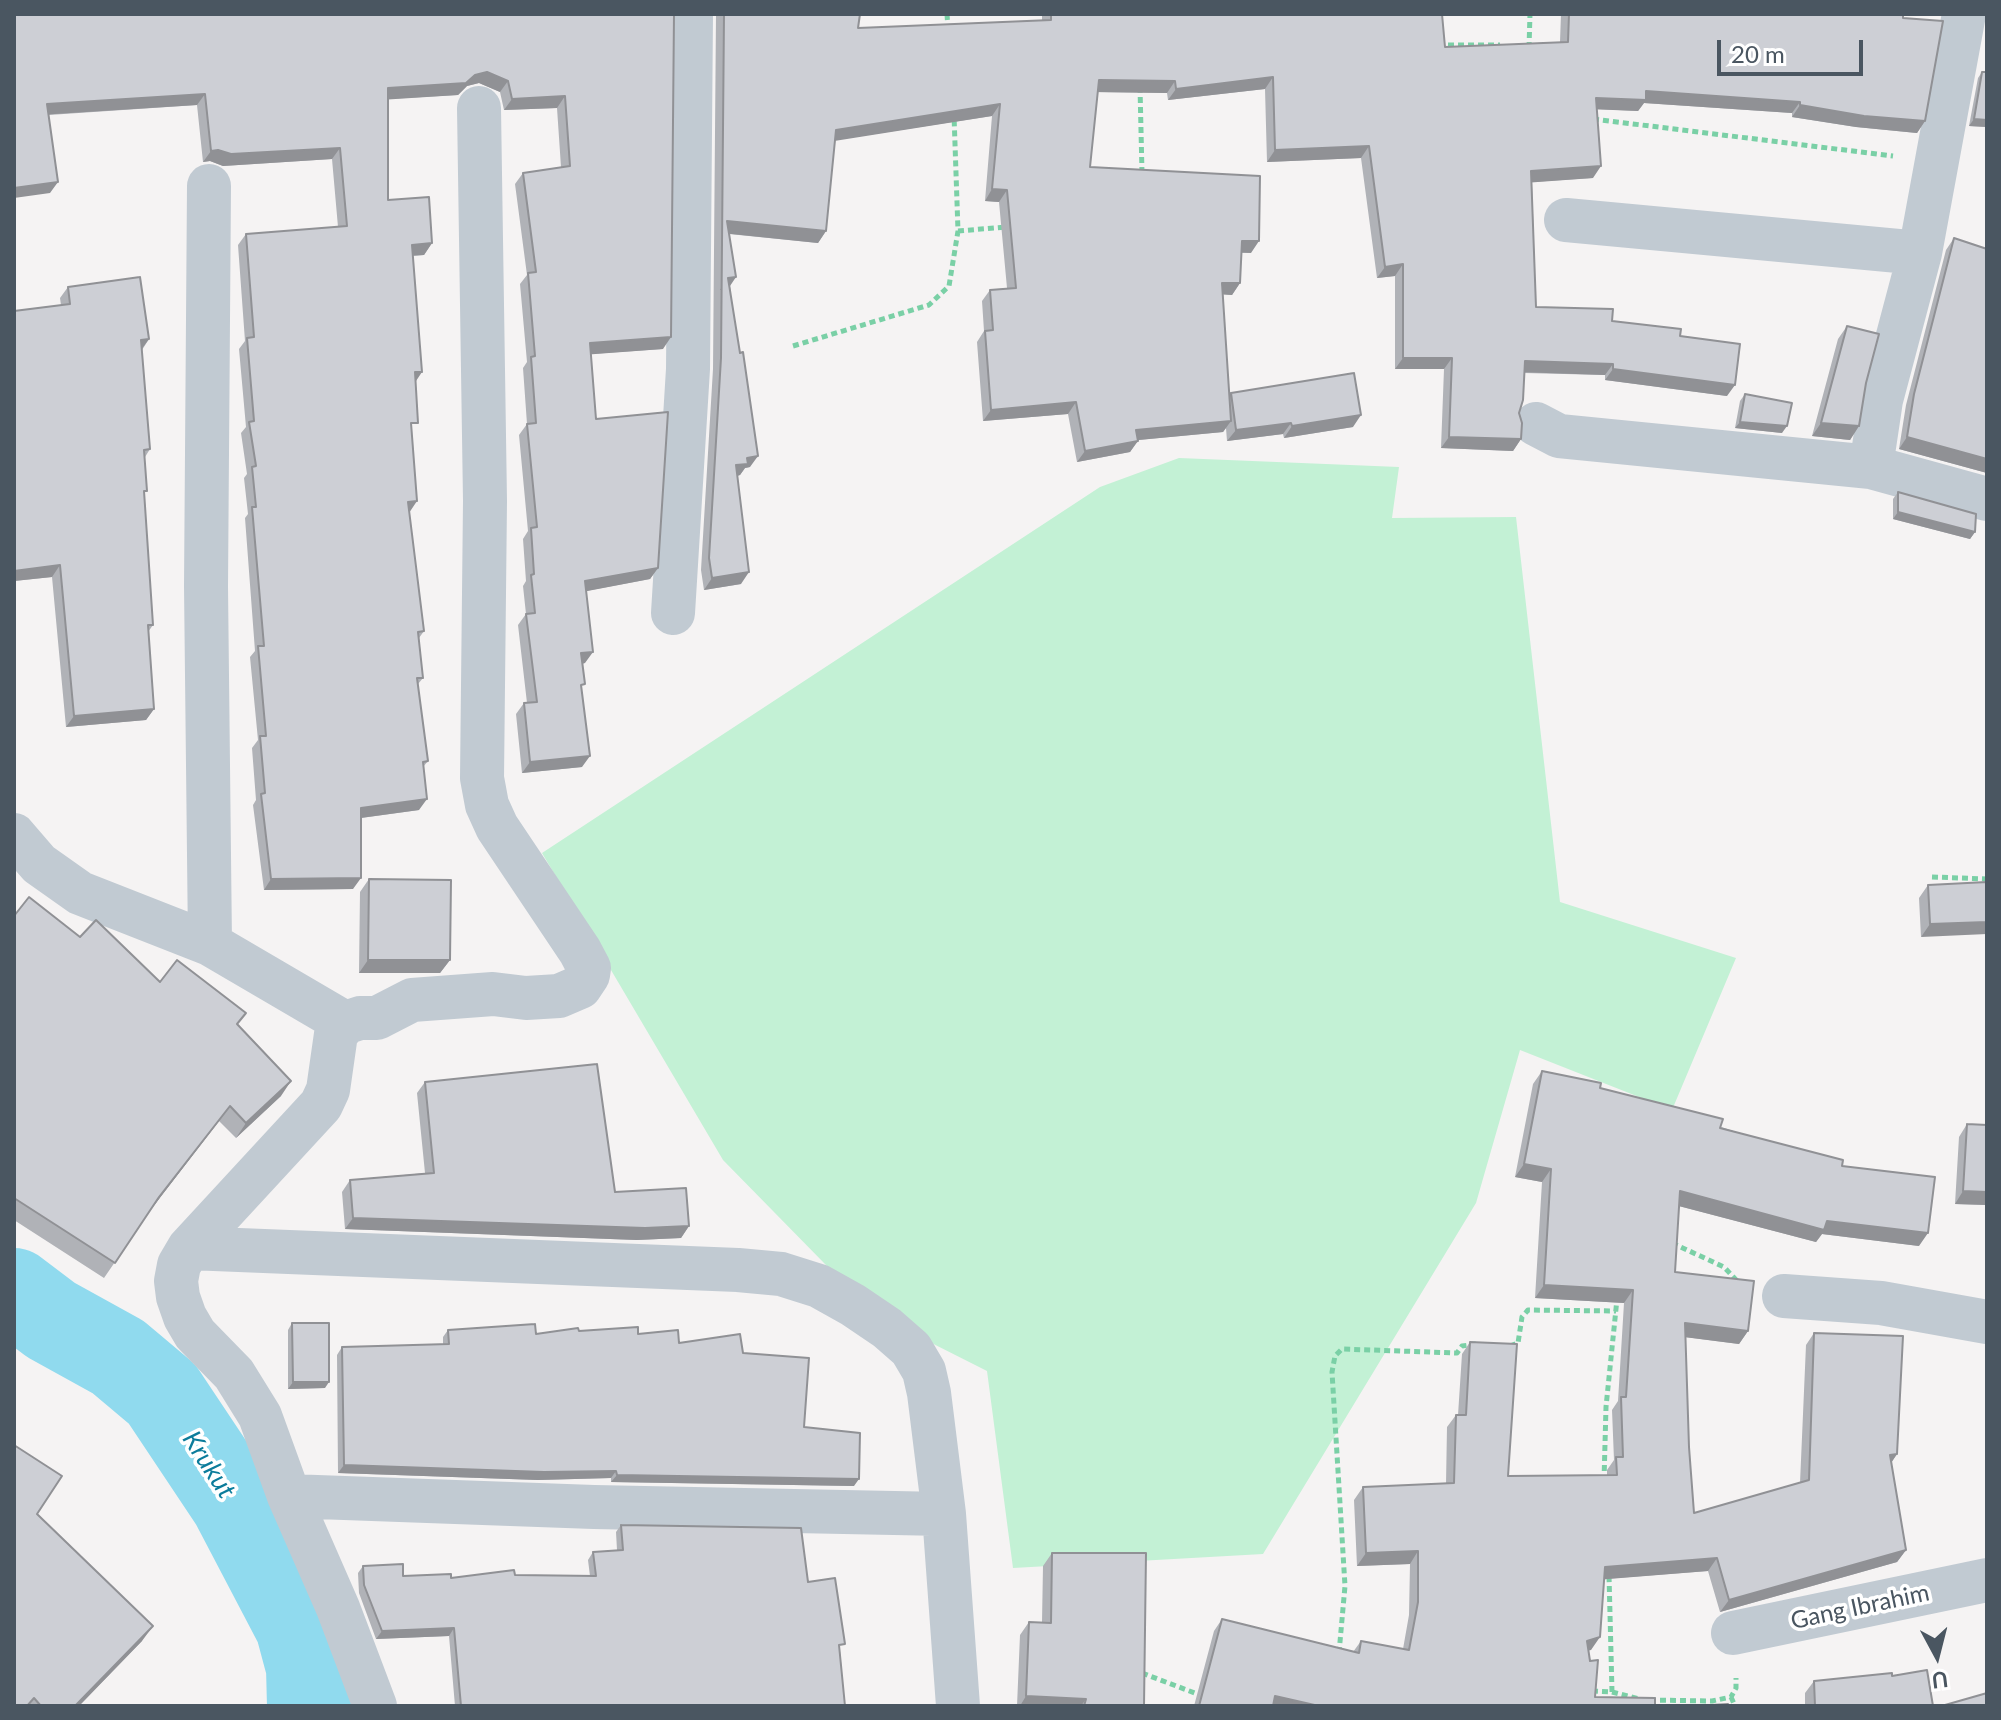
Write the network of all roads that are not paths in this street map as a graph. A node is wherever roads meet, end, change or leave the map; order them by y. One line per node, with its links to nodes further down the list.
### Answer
1 (691, 14): 10 (street)
2 (1964, 14): 6 (street)
3 (479, 108): 13 (street)
4 (209, 186): 12 (street)
5 (1566, 220): 6 (street)
6 (1920, 253): 8 (street)
7 (1536, 424): 8 (street)
8 (1871, 467): 9 (street)
9 (1987, 499)
10 (673, 613)
11 (14, 835): 12 (street)
12 (210, 944): 13 (street)
13 (345, 1023): 14 (street)
14 (189, 1248): 17 (street); 18 (street)
15 (1784, 1296): 16 (street)
16 (1987, 1322)
17 (289, 1496): 18 (street); 21 (street)
18 (944, 1514): 22 (street)
19 (1987, 1580): 20 (street, Gang Ibrahim)
20 (1733, 1633)
21 (375, 1706)
22 (958, 1706)

